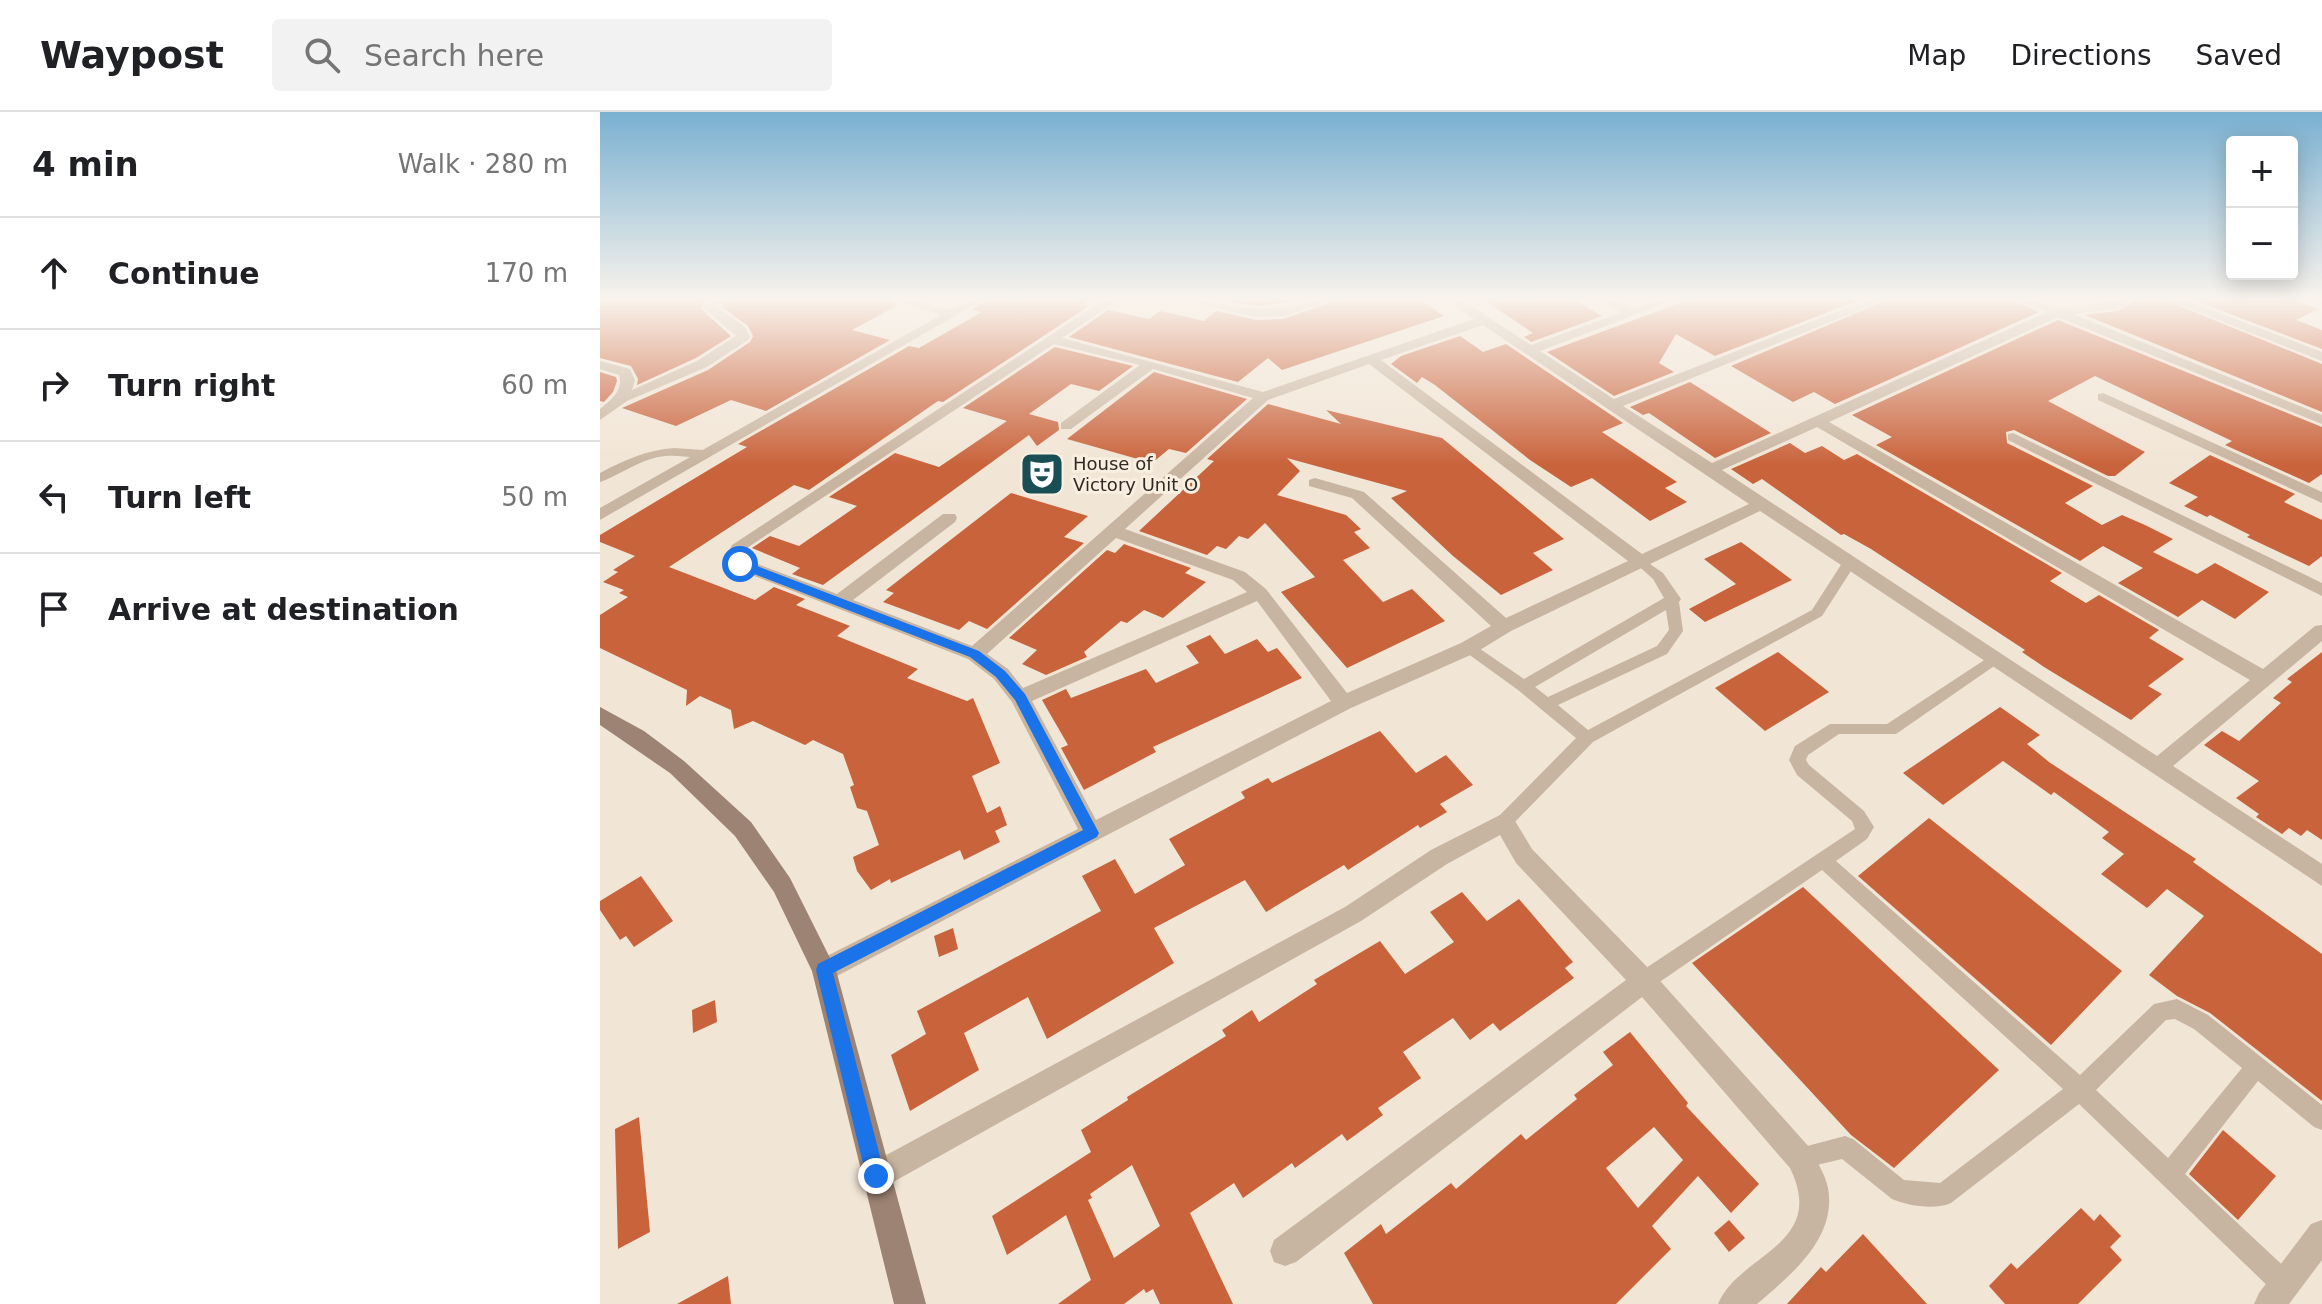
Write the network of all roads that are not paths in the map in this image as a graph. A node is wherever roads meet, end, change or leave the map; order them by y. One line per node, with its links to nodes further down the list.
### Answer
1 (713, 354): 15 (street)
2 (882, 354): 22 (street)
3 (1032, 354): 36 (street)
4 (1109, 354): 11 (street)
5 (1390, 354): 10 (street)
6 (1535, 354): 16 (street)
7 (1742, 354): 16 (street)
8 (1966, 354): 19 (street)
9 (2160, 354): 18 (street)
10 (1372, 360): 13 (street); 31 (street)
11 (1151, 364): 13 (street); 20 (street)
12 (600, 365): 15 (street)
13 (1263, 397): 30 (street)
14 (2103, 397): 26 (street)
15 (622, 398): 17 (street)
16 (1612, 405): 23 (street)
17 (600, 416)
18 (2322, 420)
19 (1817, 421): 23 (street); 42 (street)
20 (1066, 426)
21 (2013, 437): 33 (street)
22 (703, 454): 24 (lane); 28 (street)
23 (1710, 470): 27 (street)
24 (600, 478)
25 (1315, 483): 37 (street)
26 (2322, 498)
27 (1761, 504): 31 (street); 32 (street)
28 (600, 515)
29 (949, 518): 36 (street)
30 (1113, 531): 34 (street); 40 (street)
31 (1640, 561): 35 (lane); 37 (street)
32 (1849, 563): 41 (street); 48 (lane)
33 (2322, 590)
34 (1260, 593): 44 (street); 45 (street)
35 (1674, 599): 43 (lane); 46 (lane)
36 (839, 602): 40 (street)
37 (1504, 627): 39 (street)
38 (2322, 631): 42 (street)
39 (1468, 648): 43 (lane); 45 (street)
40 (975, 654): 44 (street)
41 (1995, 658): 49 (street); 52 (lane)
42 (2263, 678): 49 (street)
43 (1524, 686): 46 (lane)
44 (1020, 698): 51 (street)
45 (1344, 703): 51 (street)
46 (1547, 704): 48 (lane)
47 (600, 715): 54 (street)
48 (1587, 738): 50 (lane)
49 (2158, 767): 53 (street)
50 (1504, 822): 55 (street); 61 (street)
51 (1092, 833): 54 (street)
52 (1822, 859): 55 (lane); 57 (lane)
53 (2322, 876)
54 (824, 970): 61 (street)
55 (1644, 981): 59 (street); 63 (street)
56 (2257, 1066): 57 (lane); 58 (lane); 60 (lane)
57 (2080, 1090): 59 (lane); 60 (lane)
58 (2322, 1119)
59 (1800, 1158): 66 (street)
60 (2169, 1175): 64 (lane)
61 (876, 1176): 65 (street)
62 (2322, 1235): 64 (street)
63 (1285, 1251)
64 (2277, 1294)
65 (910, 1304)
66 (1734, 1304)

